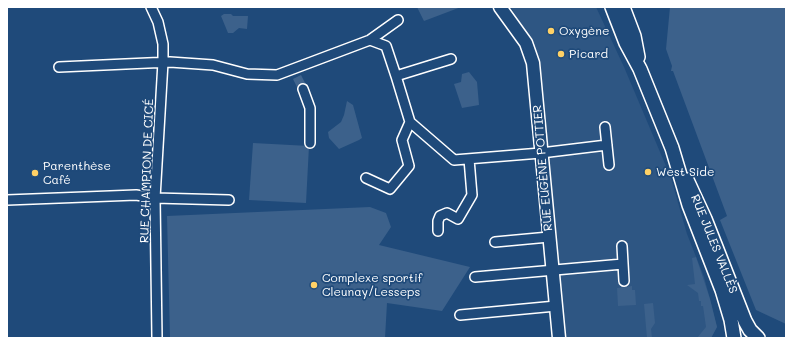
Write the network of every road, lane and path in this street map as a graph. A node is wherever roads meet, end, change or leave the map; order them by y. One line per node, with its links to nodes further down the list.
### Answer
1 (152, 7): 8 (street, RUE CHAMPION DE CICÉ)
2 (500, 7): 18 (street, RUE EUGÈNE POTTIER)
3 (612, 7): 10 (main road, RUE JULES VALLÈS)
4 (623, 7): 10 (main road, RUE JULES VALLÈS)
5 (398, 20): 6 (street)
6 (370, 40): 8 (street); 11 (street)
7 (451, 59): 11 (street)
8 (163, 62): 9 (street); 22 (street, RUE CHAMPION DE CICÉ)
9 (59, 67)
10 (640, 69): 17 (main road, RUE JULES VALLÈS)
11 (396, 76): 13 (street)
12 (302, 89): 15 (street)
13 (410, 122): 19 (street); 21 (street)
14 (606, 127): 16 (street)
15 (310, 143)
16 (607, 145): 18 (street); 20 (street)
17 (672, 148): 37 (main road, RUE JULES VALLÈS); 38 (main road, RUE JULES VALLÈS)
18 (541, 153): 19 (street); 26 (street, RUE EUGÈNE POTTIER)
19 (469, 159): 25 (street)
20 (609, 165)
21 (366, 178)
22 (155, 198): 23 (street); 24 (street); 35 (street, RUE CHAMPION DE CICÉ)
23 (7, 200)
24 (230, 200)
25 (438, 231)
26 (549, 238): 27 (street); 30 (street, RUE EUGÈNE POTTIER)
27 (495, 242)
28 (622, 246): 29 (street)
29 (623, 264): 30 (street); 32 (street)
30 (553, 271): 31 (street); 33 (street, RUE EUGÈNE POTTIER)
31 (475, 277)
32 (624, 281)
33 (556, 306): 34 (street); 36 (street, RUE EUGÈNE POTTIER)
34 (460, 315)
35 (157, 338)
36 (559, 338)
37 (734, 338)
38 (758, 338)

